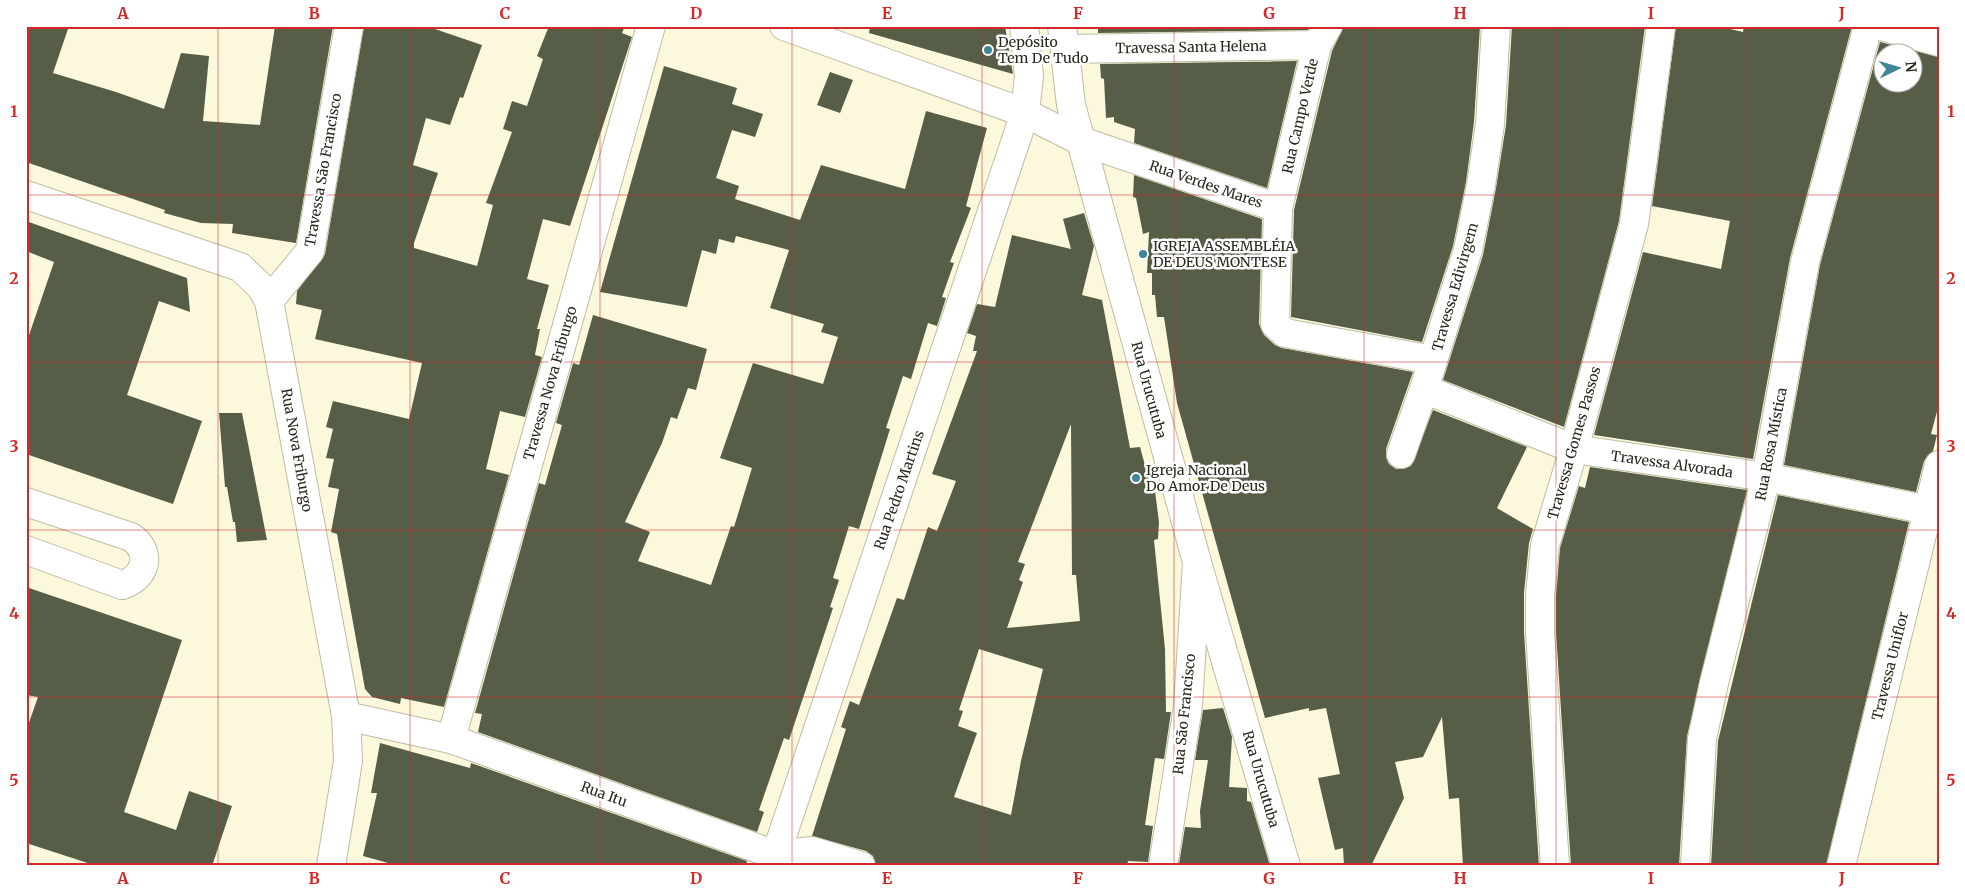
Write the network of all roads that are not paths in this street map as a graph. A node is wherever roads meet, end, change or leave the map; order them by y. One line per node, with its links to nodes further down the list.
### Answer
1 (349, 26): 16 (street, Travessa São Francisco)
2 (650, 26): 28 (street, Travessa Nova Friburgo)
3 (784, 26): 12 (street)
4 (1024, 26): 12 (street)
5 (1496, 26): 17 (street, Travessa Edivirgem)
6 (1661, 26): 19 (street, Travessa Gomes Passos)
7 (1868, 26): 22 (street, Rua Rosa Mística)
8 (1880, 26): 11 (street)
9 (1322, 36): 10 (street, Travessa Santa Helena); 15 (street, Rua Campo Verde)
10 (1064, 37): 13 (street, Rua Urucutuba)
11 (1939, 42)
12 (1025, 113): 13 (street, Rua Verdes Mares); 29 (street, Rua Pedro Martins)
13 (1081, 141): 15 (street, Rua Verdes Mares); 26 (street, Rua Urucutuba)
14 (26, 195): 16 (street, Rua Nova Friburgo)
15 (1278, 208): 17 (street, Rua Verdes Mares)
16 (269, 302): 27 (street, Rua Nova Friburgo)
17 (1433, 360): 18 (street, Travessa Edivirgem)
18 (1424, 389): 19 (street, Travessa Alvorada); 20 (street, Travessa Edivirgem)
19 (1574, 449): 22 (street, Travessa Alvorada); 34 (street, Travessa Gomes Passos)
20 (1401, 454)
21 (1939, 466): 24 (street, Travessa Uniflor)
22 (1766, 477): 24 (street, Travessa Alvorada); 35 (street, Rua Rosa Mística)
23 (26, 502): 25 (street)
24 (1928, 510): 36 (street, Travessa Uniflor)
25 (26, 550)
26 (1197, 562): 32 (street, Rua São Francisco); 33 (street, Rua Urucutuba)
27 (346, 716): 28 (street, Rua Itu); 30 (street, Rua Nova Friburgo)
28 (450, 739): 29 (street, Rua Itu)
29 (774, 860): 31 (street, Rua Itu)
30 (331, 866)
31 (861, 866)
32 (1163, 866)
33 (1286, 866)
34 (1555, 866)
35 (1695, 866)
36 (1841, 866)

